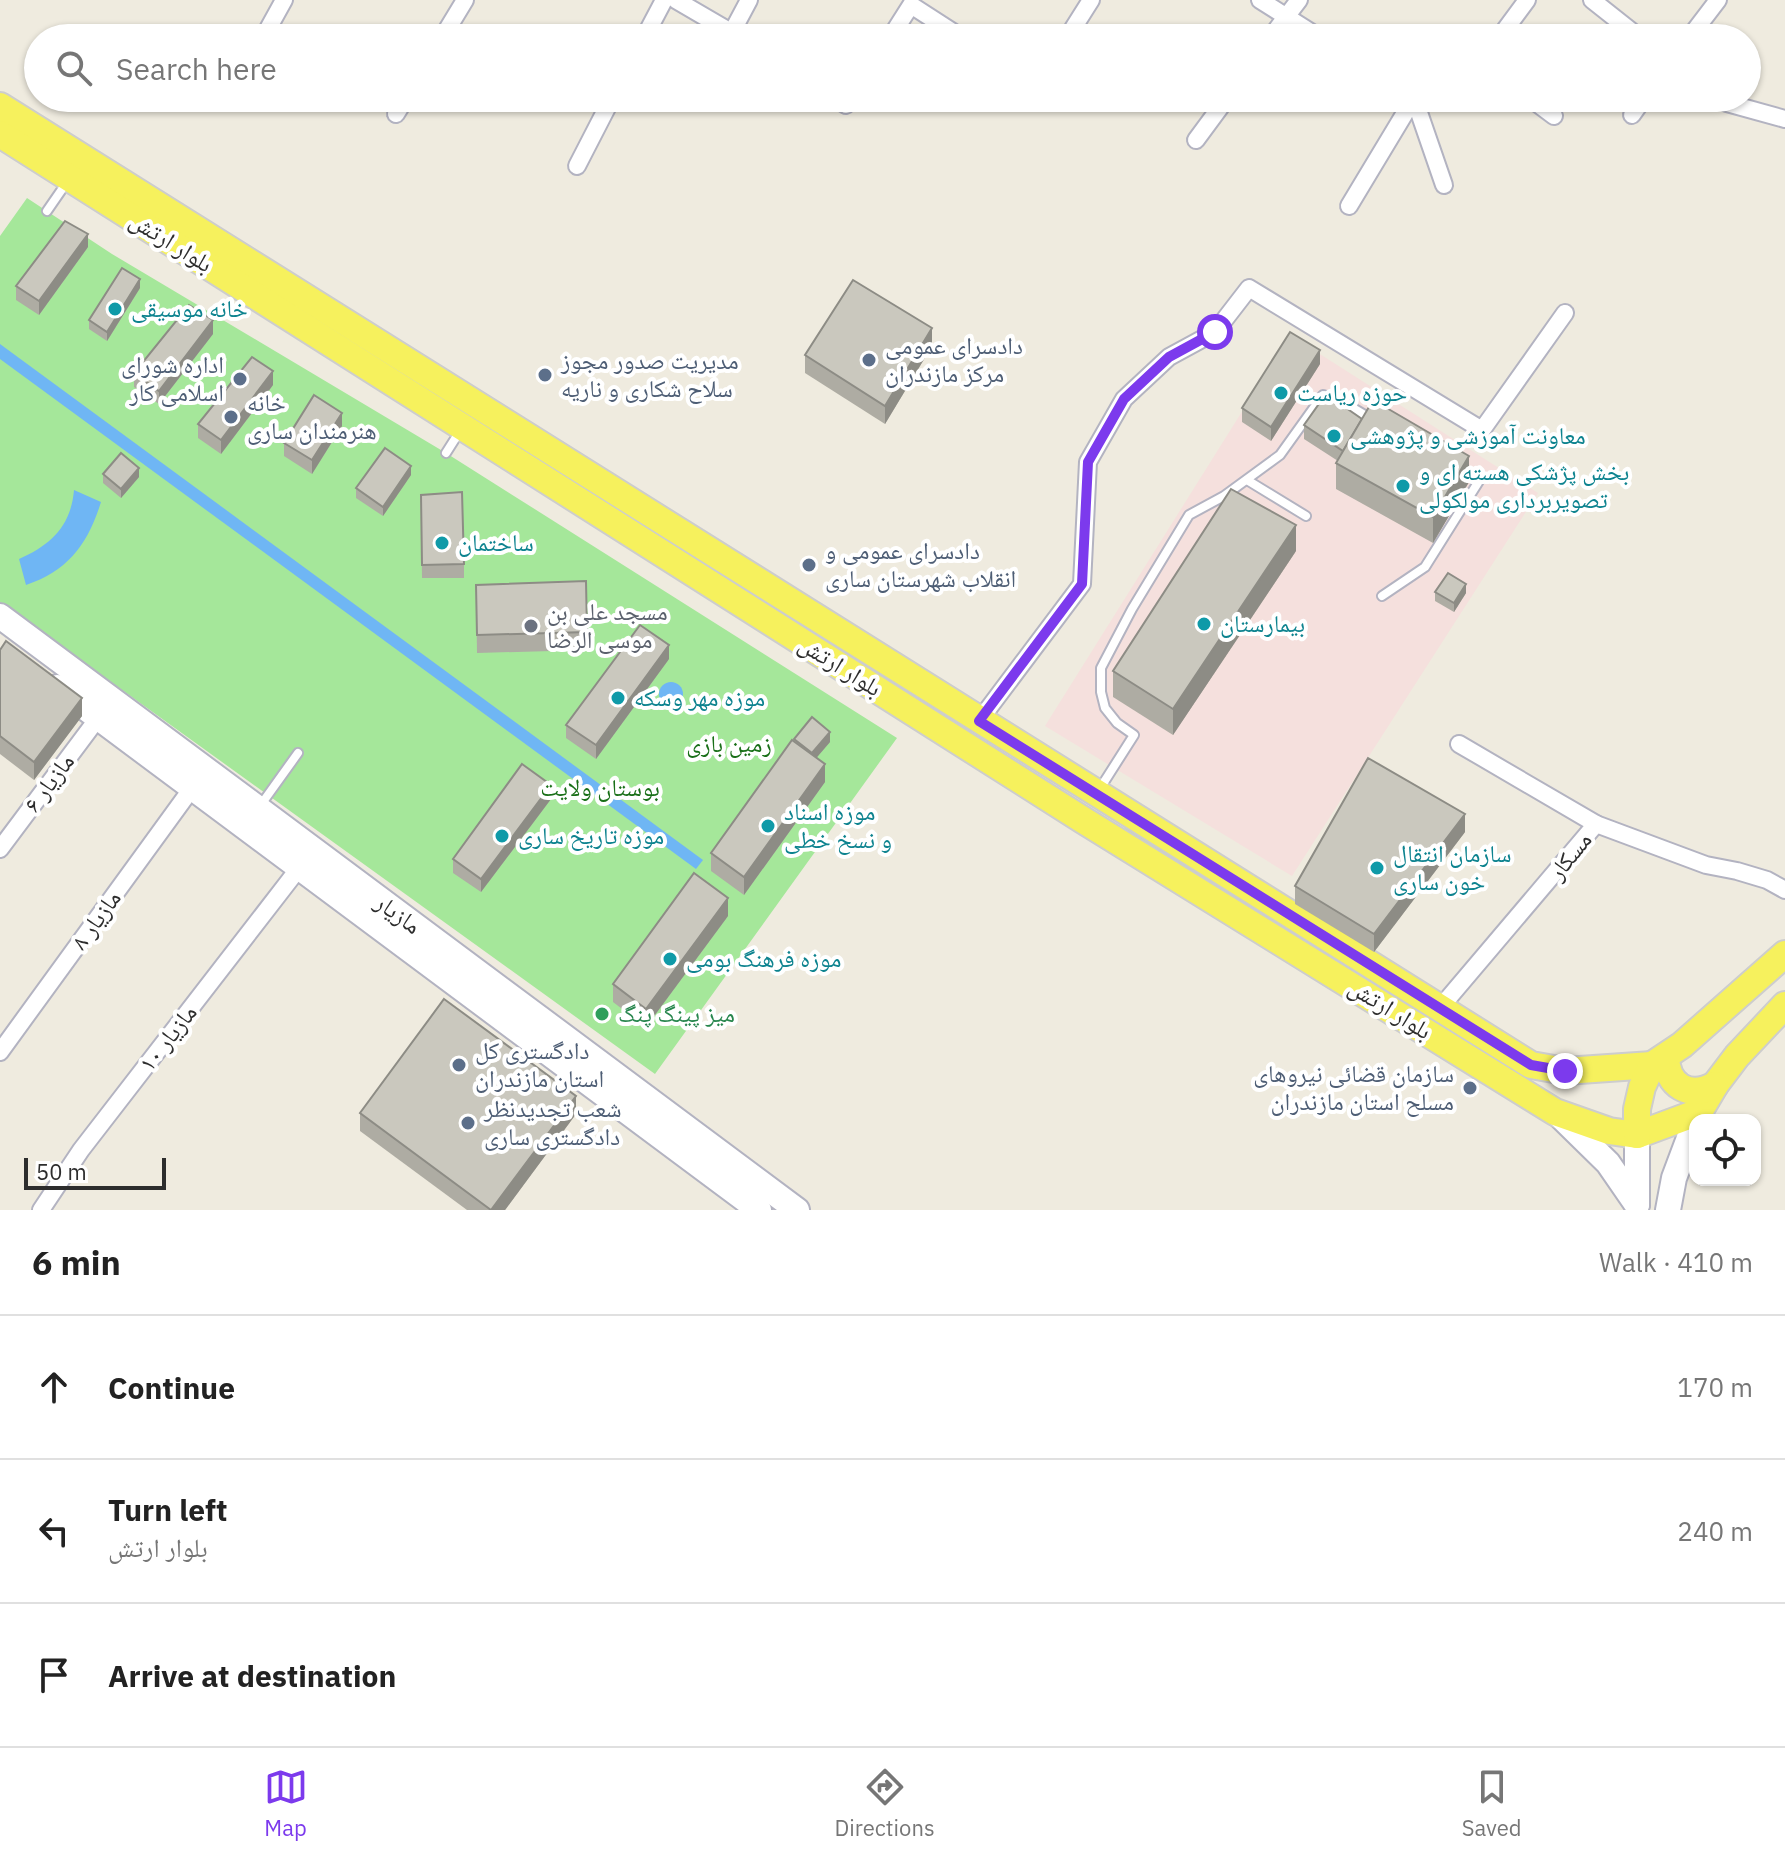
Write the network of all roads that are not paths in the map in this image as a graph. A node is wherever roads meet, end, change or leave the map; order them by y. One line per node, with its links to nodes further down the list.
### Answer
1 (284, 0): 13 (street)
2 (465, 0): 14 (street)
3 (664, 0): 15 (street)
4 (676, 0): 16 (street)
5 (749, 0): 17 (street)
6 (1091, 0): 20 (street)
7 (1260, 0): 12 (street)
8 (1299, 0): 12 (street)
9 (1527, 0): 23 (street)
10 (1592, 0): 24 (street)
11 (1718, 0): 25 (street)
12 (1286, 16): 21 (street); 22 (street)
13 (271, 24)
14 (450, 24)
15 (651, 24)
16 (718, 24)
17 (741, 24)
18 (899, 24): 19 (street)
19 (940, 24)
20 (1076, 24)
21 (1280, 24)
22 (1298, 24)
23 (1509, 24)
24 (1622, 24)
25 (1700, 24)
26 (0, 106): 44 (main road, بلوار ارتش)
27 (605, 112): 39 (street)
28 (1217, 112): 38 (street)
29 (1406, 112): 42 (street)
30 (1419, 112): 41 (street)
31 (1549, 112): 35 (street)
32 (1634, 112): 34 (street)
33 (1760, 112): 36 (street)
34 (1632, 115)
35 (1554, 116)
36 (1785, 119)
37 (0, 134): 40 (main road, بلوار ارتش)
38 (1196, 140)
39 (577, 166)
40 (70, 178): 43 (lane); 44 (main road, بلوار ارتش)
41 (1444, 185)
42 (1349, 206)
43 (47, 211)
44 (297, 307): 47 (main road, بلوار ارتش); 56 (main road, بلوار ارتش)
45 (1565, 313): 56 (street)
46 (1379, 424): 50 (lane)
47 (463, 427): 48 (lane); 57 (main road, بلوار ارتش)
48 (446, 453)
49 (1457, 469): 52 (lane)
50 (1247, 480): 51 (lane); 61 (lane)
51 (1306, 516)
52 (1382, 596)
53 (0, 616): 62 (main road, مازیار)
54 (34, 671): 55 (main road, مازیار)
55 (98, 718): 60 (main road, مازیار); 65 (street, مازیار ۶)
56 (979, 721): 57 (main road); 61 (main road, بلوار ارتش)
57 (965, 744): 63 (main road, بلوار ارتش)
58 (1459, 744): 64 (street, مسکار)
59 (298, 753): 62 (lane)
60 (192, 788): 62 (main road, مازیار); 71 (street, مازیار ٨)
61 (1096, 794): 63 (main road); 70 (main road, بلوار ارتش)
62 (242, 807): 66 (main road, مازیار); 74 (main road, مازیار)
63 (1081, 818): 75 (main road, بلوار ارتش)
64 (1596, 824): 67 (street); 70 (street, مسکار)
65 (0, 849)
66 (299, 868): 74 (main road, مازیار); 81 (street, مازیار ١٠)
67 (1785, 890)
68 (1785, 954): 72 (main road)
69 (1785, 1005): 73 (main road)
70 (1440, 1008): 72 (main road, بلوار ارتش)
71 (0, 1052)
72 (1659, 1061): 73 (main road); 78 (main road)
73 (1715, 1085): 76 (main road)
74 (632, 1102): 82 (main road, مازیار); 83 (main road, مازیار)
75 (1555, 1112): 78 (main road, بلوار ارتش); 80 (main road)
76 (1699, 1114)
77 (1689, 1120): 78 (main road)
78 (1637, 1135): 80 (main road)
79 (1689, 1139): 84 (main road)
80 (1637, 1207)
81 (41, 1210)
82 (759, 1210)
83 (797, 1210)
84 (1668, 1210)

